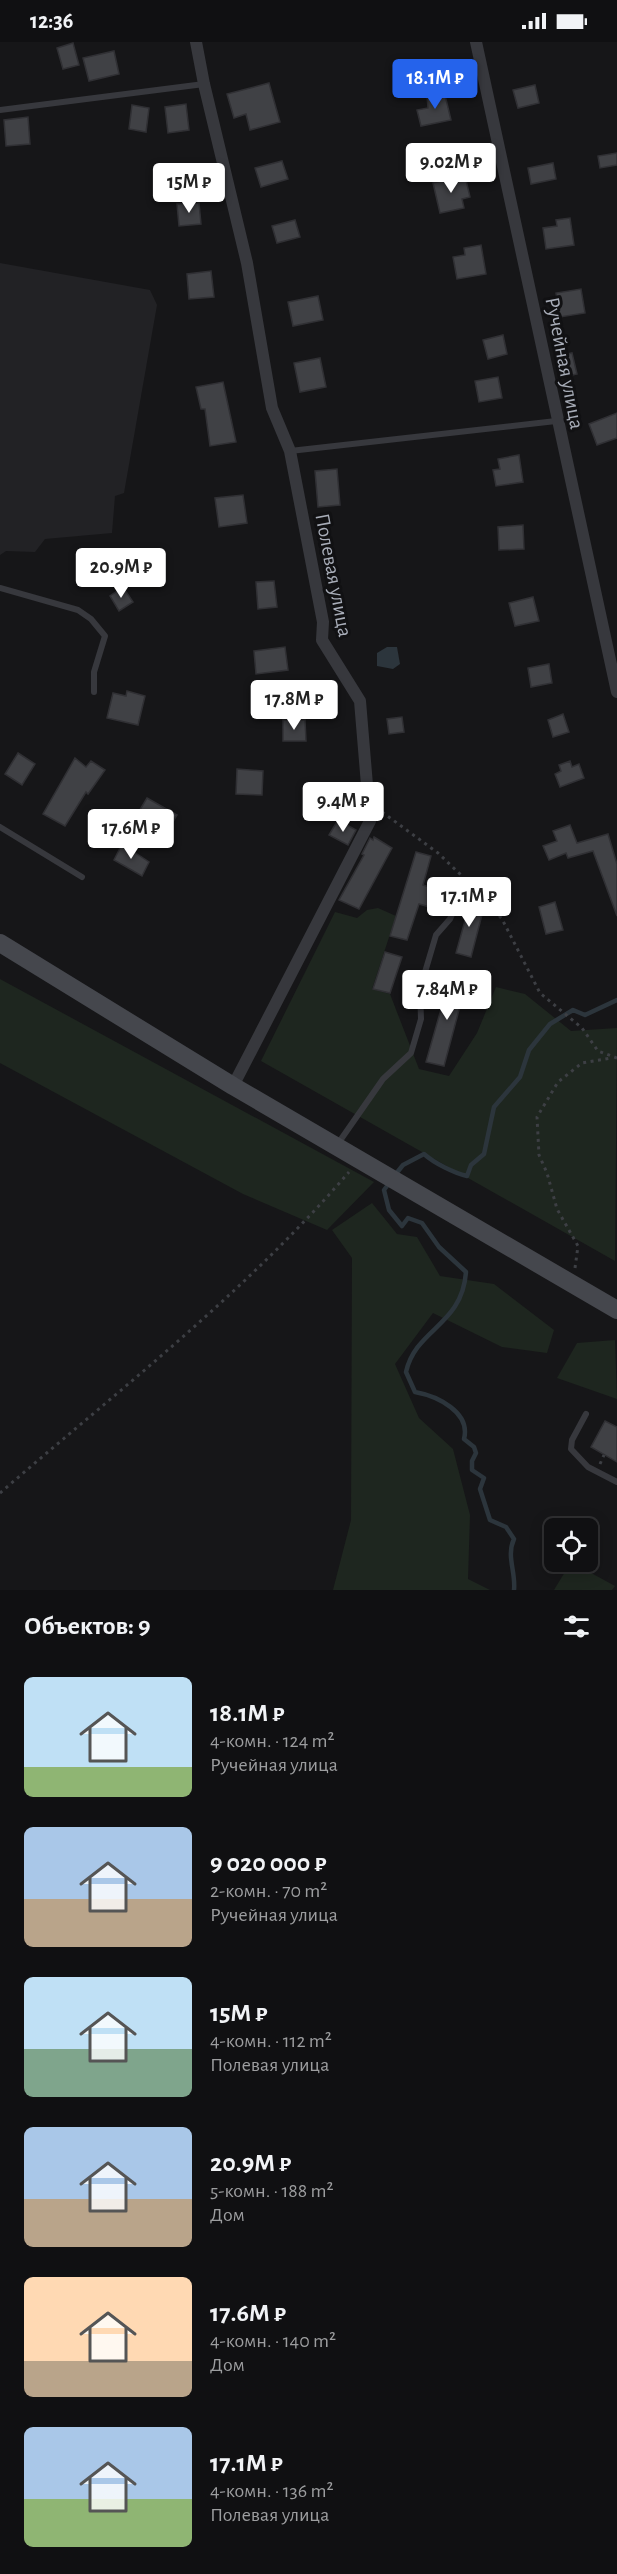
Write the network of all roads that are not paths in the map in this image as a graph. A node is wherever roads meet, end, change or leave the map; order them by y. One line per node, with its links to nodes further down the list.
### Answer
1 (196, 42): 3 (street, Полевая улица)
2 (476, 42): 5 (street, Ручейная улица)
3 (204, 84): 4 (lane); 6 (street, Полевая улица)
4 (0, 110)
5 (556, 422): 6 (lane); 9 (street, Ручейная улица)
6 (290, 451): 14 (street, Полевая улица)
7 (0, 588): 8 (lane)
8 (94, 692)
9 (617, 692)
10 (0, 827): 11 (lane)
11 (82, 877)
12 (467, 879): 15 (lane)
13 (0, 943): 14 (main road)
14 (232, 1086): 15 (main road)
15 (337, 1146): 16 (main road)
16 (617, 1311)
17 (586, 1414): 18 (lane)
18 (617, 1482)

